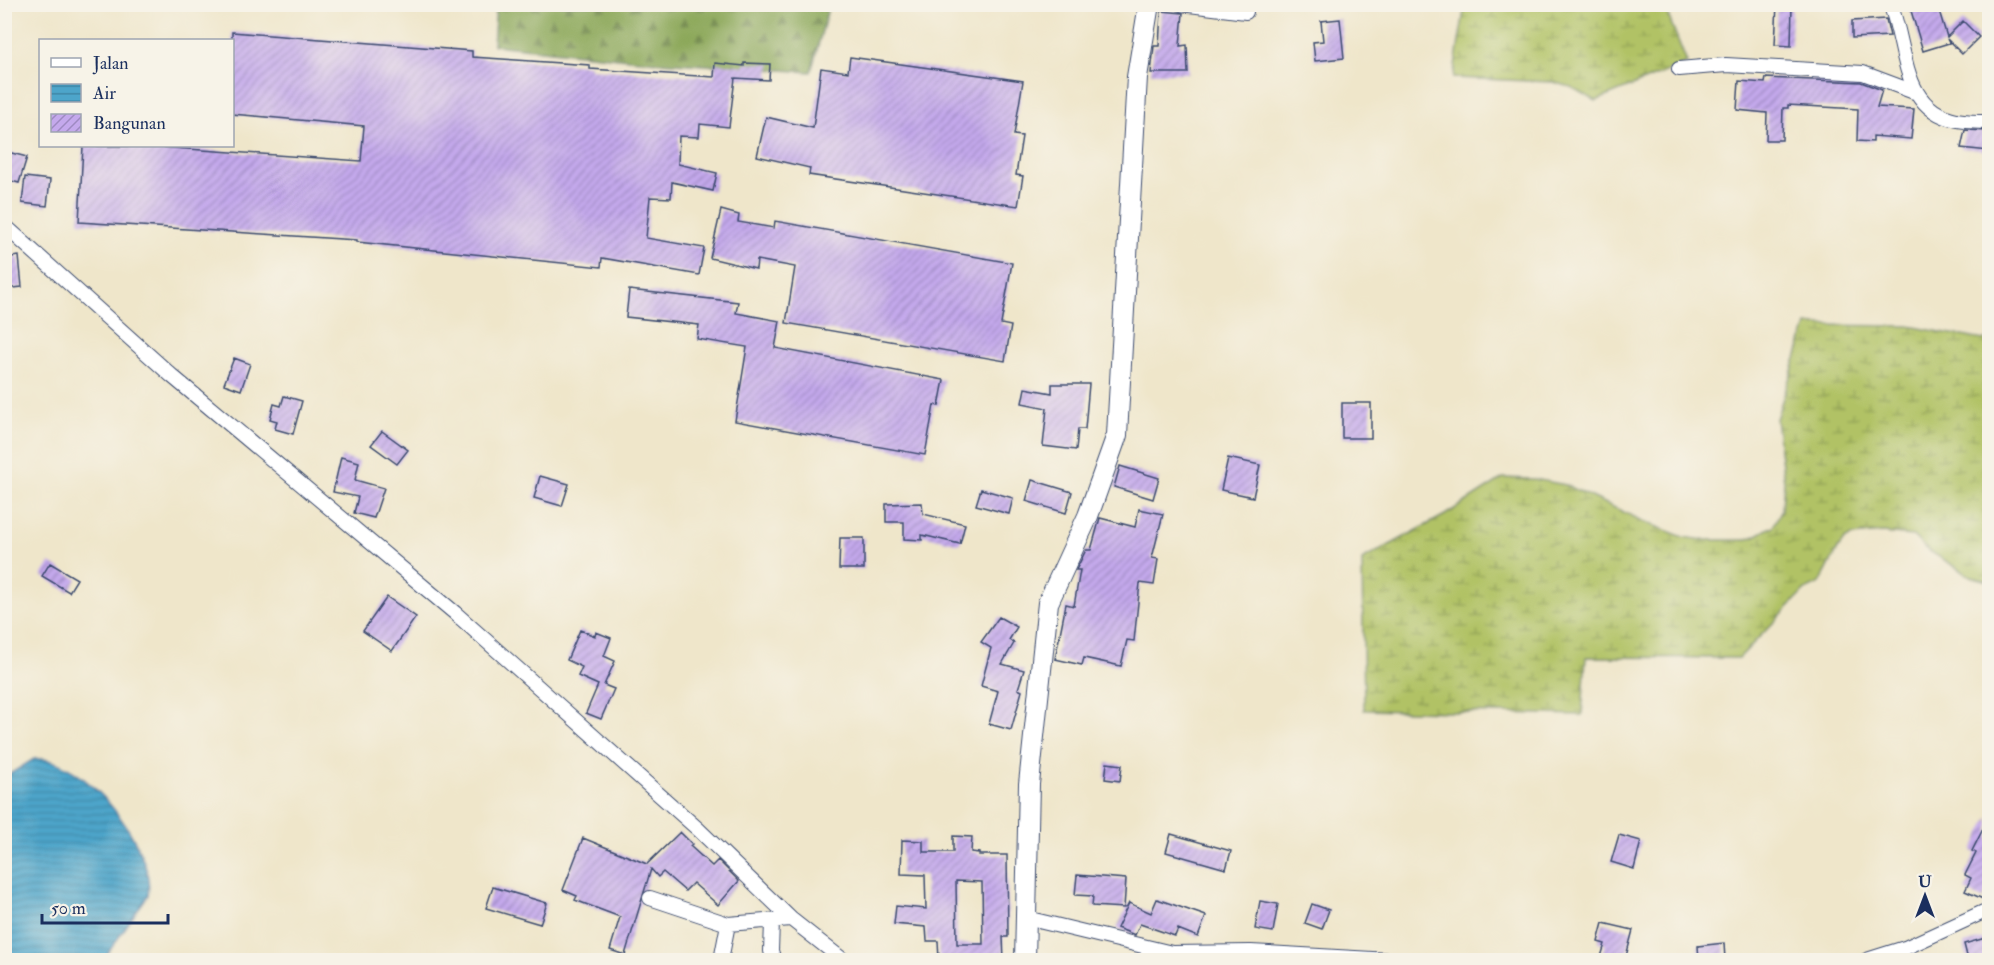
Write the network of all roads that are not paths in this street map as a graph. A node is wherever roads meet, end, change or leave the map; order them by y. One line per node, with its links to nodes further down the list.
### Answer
1 (1149, 4): 13 (street)
2 (1181, 4): 4 (street)
3 (1890, 4): 6 (street)
4 (1246, 12)
5 (1679, 69): 6 (street)
6 (1914, 92): 7 (street)
7 (1989, 122)
8 (4, 225): 10 (street)
9 (4, 238): 10 (street)
10 (20, 239): 14 (street)
11 (650, 898): 16 (street)
12 (1989, 909): 22 (street)
13 (1026, 918): 20 (street); 21 (street)
14 (791, 919): 15 (street); 19 (street)
15 (772, 922): 16 (street); 18 (street)
16 (728, 924): 17 (street)
17 (721, 960)
18 (774, 960)
19 (843, 960)
20 (1025, 960)
21 (1390, 960)
22 (1868, 960)

